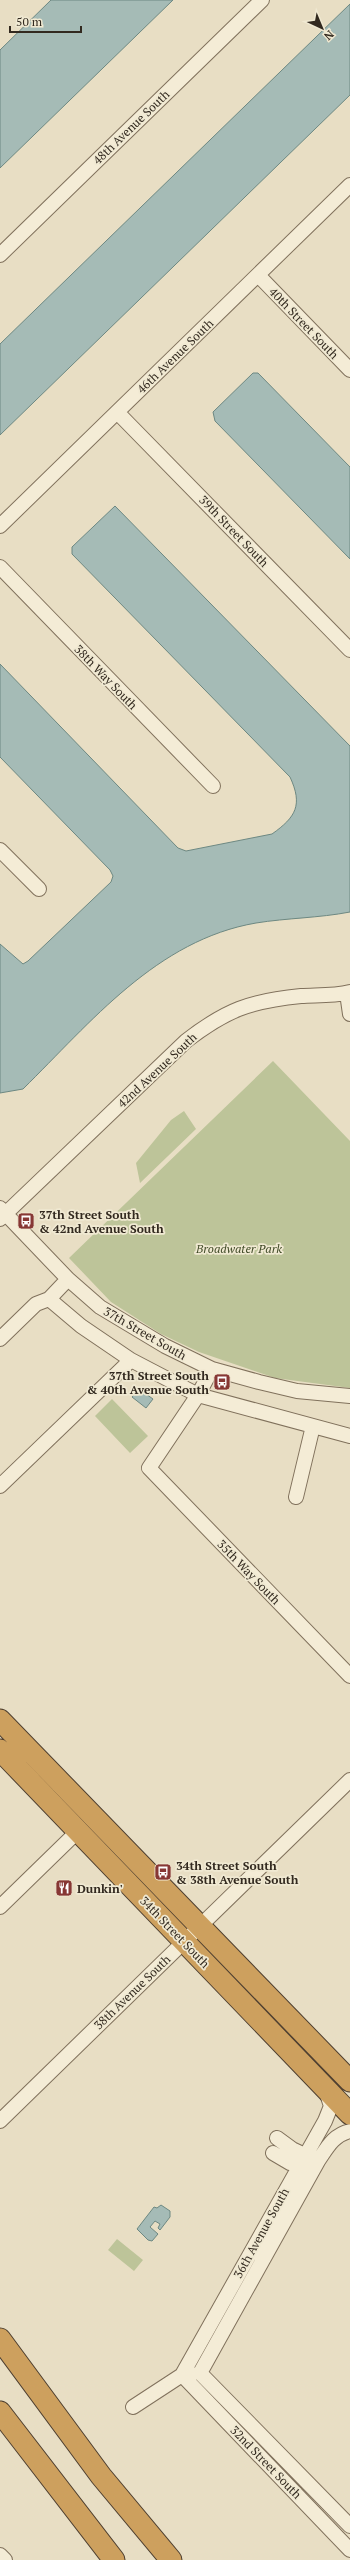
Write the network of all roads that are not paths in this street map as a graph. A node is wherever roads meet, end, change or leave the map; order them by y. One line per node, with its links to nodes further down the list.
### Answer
1 (262, 0): 3 (street, 48th Avenue South)
2 (350, 185): 4 (street, 46th Avenue South)
3 (0, 255)
4 (258, 275): 5 (street, 40th Street South); 6 (street, 46th Avenue South)
5 (350, 370)
6 (117, 412): 7 (street, 46th Avenue South); 9 (street, 39th Street South)
7 (0, 526)
8 (0, 567): 10 (street, 38th Way South)
9 (350, 650)
10 (213, 786)
11 (0, 850): 12 (street)
12 (40, 889)
13 (348, 993): 14 (street); 15 (street, 42nd Avenue South)
14 (350, 1014)
15 (2, 1213): 16 (street, 37th Street South)
16 (68, 1279): 17 (street); 20 (street, 37th Street South)
17 (49, 1299): 18 (street); 19 (street)
18 (0, 1339)
19 (131, 1360): 21 (street); 25 (street)
20 (212, 1369): 21 (street); 22 (street, 37th Street South)
21 (198, 1395): 23 (street); 27 (street, 35th Way South)
22 (350, 1396)
23 (313, 1426): 24 (street); 26 (street)
24 (350, 1436)
25 (0, 1486)
26 (296, 1497)
27 (350, 1676)
28 (0, 1720): 31 (highway, 34th Street South)
29 (0, 1733): 31 (highway)
30 (0, 1750): 33 (highway, 34th Street South)
31 (46, 1768): 35 (highway, 34th Street South)
32 (350, 1780): 35 (street, 38th Avenue South)
33 (78, 1831): 34 (street); 36 (highway, 34th Street South)
34 (0, 1907)
35 (199, 1926): 36 (street, 38th Avenue South); 38 (highway, 34th Street South)
36 (183, 1941): 37 (highway, 34th Street South); 41 (street, 38th Avenue South)
37 (258, 2020): 39 (highway, 34th Street South); 40 (highway)
38 (350, 2081)
39 (326, 2090): 40 (highway, 34th Street South); 45 (street, 36th Avenue South)
40 (349, 2106)
41 (0, 2121)
42 (350, 2131): 46 (street, 36th Avenue South)
43 (277, 2138): 45 (street)
44 (273, 2153): 45 (street)
45 (302, 2160): 46 (street); 49 (street, 36th Avenue South)
46 (316, 2166): 48 (street, 36th Avenue South)
47 (0, 2339): 57 (highway)
48 (200, 2373): 49 (street, 36th Avenue South); 52 (street, 32nd Street South)
49 (182, 2375): 50 (street, 36th Avenue South); 53 (street, 32nd Street South)
50 (133, 2407)
51 (0, 2412): 56 (highway)
52 (350, 2526)
53 (350, 2550)
54 (0, 2555): 55 (street)
55 (5, 2560)
56 (114, 2560)
57 (171, 2560)

